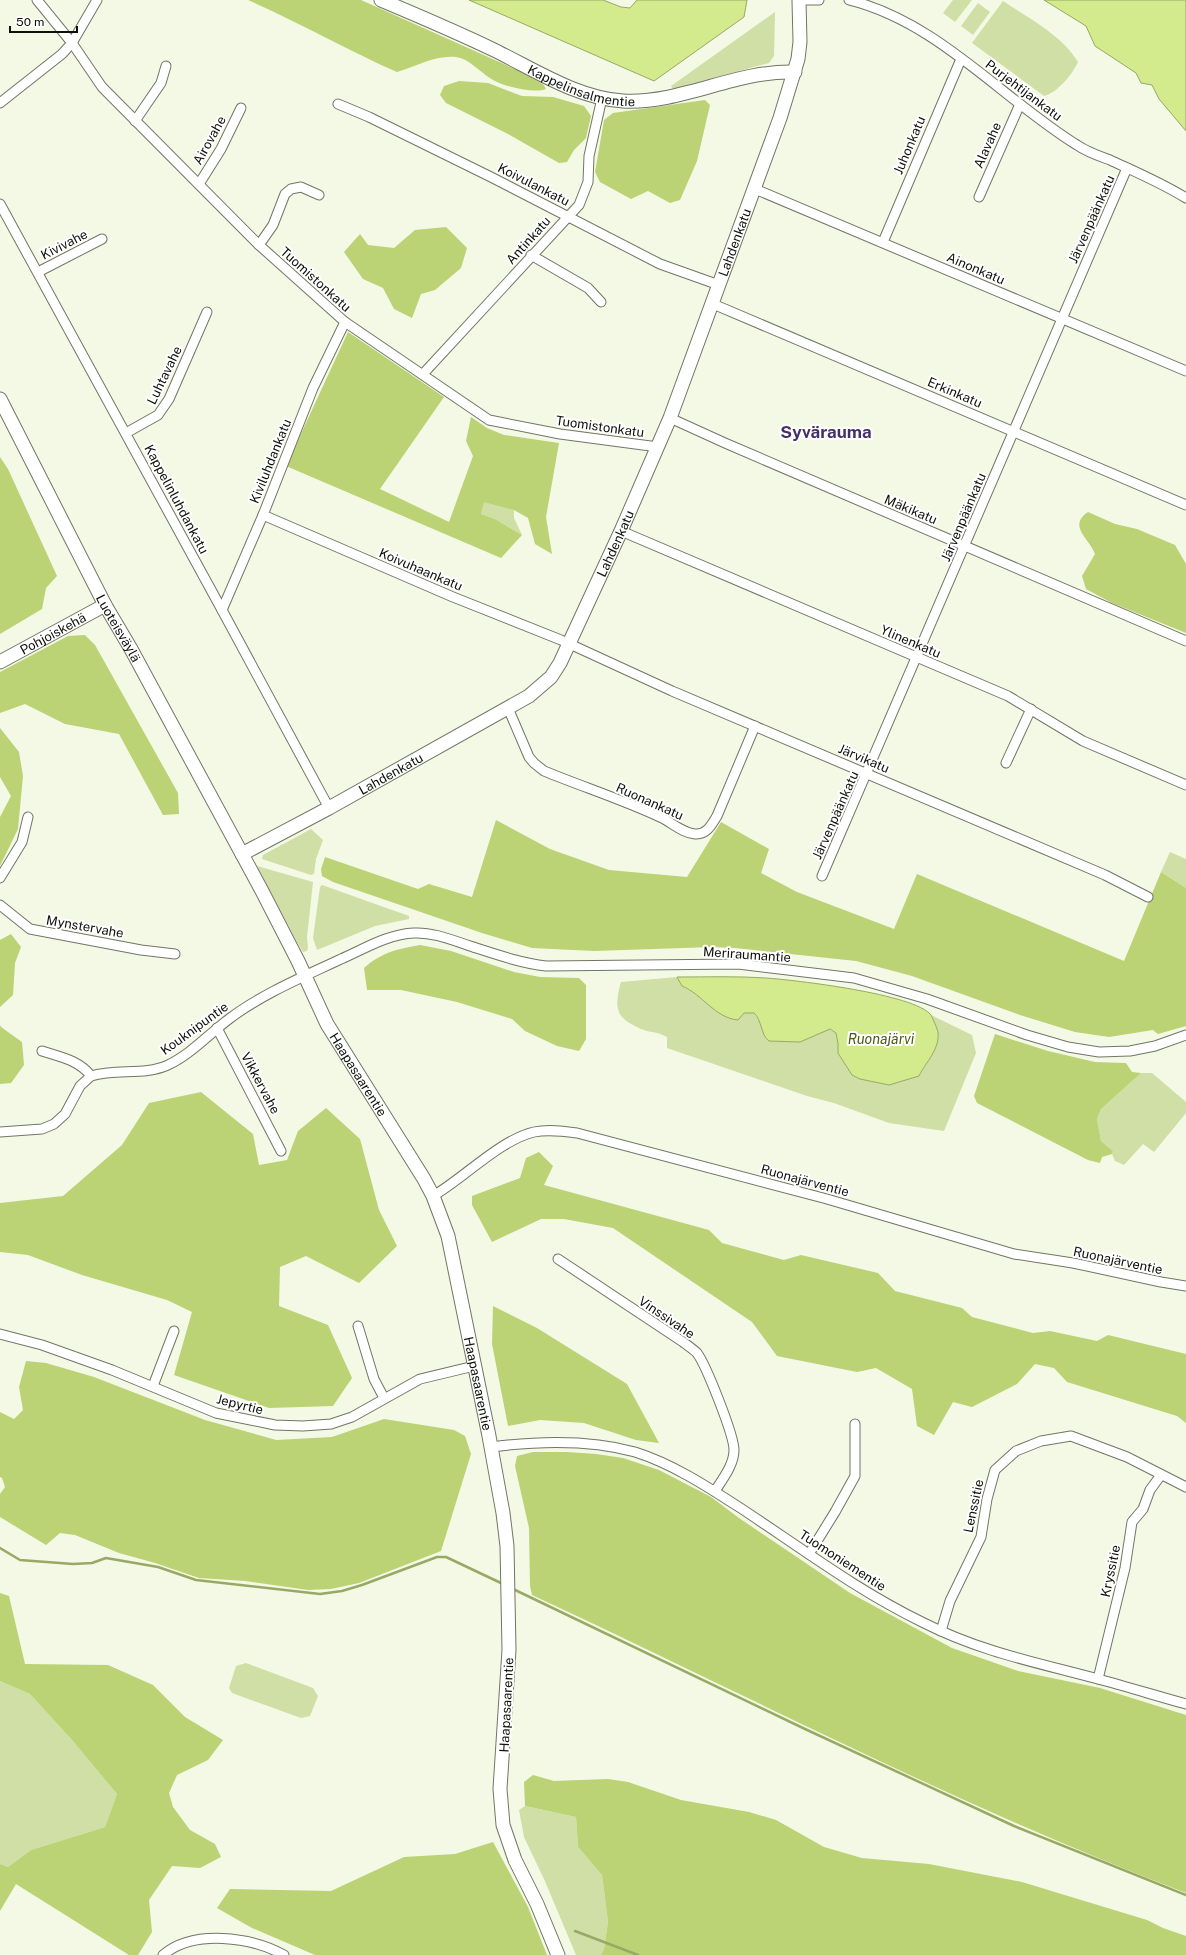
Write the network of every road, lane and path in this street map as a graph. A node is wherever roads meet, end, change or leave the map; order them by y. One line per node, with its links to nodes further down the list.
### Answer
1 (37, 0): 7 (street, Tuomistonkatu)
2 (98, 0): 7 (street)
3 (381, 0): 11 (main road, Kappelinsalmentie)
4 (799, 0): 5 (street); 10 (main road, Lahdenkatu)
5 (819, 0)
6 (849, 0): 8 (street, Purjehtijankatu)
7 (72, 43): 12 (street); 16 (street, Tuomistonkatu)
8 (961, 59): 14 (street, Purjehtijankatu); 26 (street, Juhonkatu)
9 (166, 66): 16 (street)
10 (795, 72): 11 (main road, Kappelinsalmentie); 19 (main road, Lahdenkatu)
11 (602, 98): 24 (street, Antinkatu)
12 (0, 103)
13 (338, 104): 24 (street, Koivulankatu)
14 (1020, 104): 17 (street, Purjehtijankatu); 21 (street, Alavahe)
15 (241, 108): 18 (street, Airovahe)
16 (135, 121): 18 (street, Tuomistonkatu)
17 (1127, 168): 22 (street, Purjehtijankatu); 34 (street, Järvenpäänkatu)
18 (199, 184): 27 (street, Tuomistonkatu)
19 (755, 189): 26 (street, Ainonkatu); 30 (main road, Lahdenkatu)
20 (319, 195): 27 (street)
21 (979, 197)
22 (1186, 198)
23 (0, 204): 29 (street, Kappelinluhdankatu)
24 (568, 216): 28 (street, Antinkatu); 30 (street, Koivulankatu)
25 (102, 239): 29 (street, Kivivahe)
26 (882, 242): 34 (street, Ainonkatu)
27 (259, 245): 35 (street, Tuomistonkatu)
28 (531, 255): 31 (street); 37 (street, Antinkatu)
29 (38, 272): 41 (street, Kappelinluhdankatu)
30 (719, 285): 32 (main road, Lahdenkatu)
31 (601, 302)
32 (713, 304): 39 (main road, Lahdenkatu); 40 (street, Erkinkatu)
33 (207, 312): 41 (street, Luhtavahe)
34 (1061, 318): 36 (street, Ainonkatu); 40 (street, Järvenpäänkatu)
35 (345, 322): 37 (street, Tuomistonkatu); 44 (street, Kiviluhdankatu)
36 (1186, 371)
37 (423, 374): 42 (street, Tuomistonkatu)
38 (0, 399): 47 (main road, Luoteisväylä)
39 (670, 418): 42 (main road, Lahdenkatu); 46 (street, Mäkikatu)
40 (1014, 431): 43 (street, Erkinkatu); 46 (street, Järvenpäänkatu)
41 (126, 433): 48 (street, Kappelinluhdankatu)
42 (658, 447): 45 (main road, Lahdenkatu)
43 (1186, 505)
44 (263, 515): 48 (street, Kiviluhdankatu); 50 (street, Koivuhaankatu)
45 (621, 531): 50 (main road, Lahdenkatu); 51 (street, Ylinenkatu)
46 (965, 545): 49 (street, Mäkikatu); 51 (street, Järvenpäänkatu)
47 (105, 605): 52 (main road, Pohjoiskehä); 61 (main road, Luoteisväylä)
48 (222, 610): 59 (street, Kappelinluhdankatu)
49 (1186, 641)
50 (570, 644): 53 (main road, Lahdenkatu); 55 (street, Järvikatu)
51 (917, 658): 54 (street, Ylinenkatu); 57 (street, Järvenpäänkatu)
52 (0, 662)
53 (508, 708): 55 (street, Ruonankatu); 59 (main road, Lahdenkatu)
54 (1031, 709): 56 (street); 58 (street, Ylinenkatu)
55 (755, 726): 57 (street, Järvikatu)
56 (1006, 763)
57 (867, 773): 62 (street, Järvenpäänkatu); 64 (street, Järvikatu)
58 (1186, 785)
59 (329, 808): 61 (main road, Lahdenkatu)
60 (28, 817): 63 (street)
61 (242, 854): 67 (main road, Haapasaarentie)
62 (822, 876)
63 (0, 878)
64 (1148, 897)
65 (0, 905): 66 (street, Mynstervahe)
66 (175, 954)
67 (305, 976): 68 (street, Kouknipuntie); 69 (street, Meriraumantie); 74 (main road, Haapasaarentie)
68 (217, 1028): 71 (street, Kouknipuntie); 73 (street, Vikkervahe)
69 (1186, 1035)
70 (42, 1051): 71 (street)
71 (91, 1076): 72 (street)
72 (0, 1132)
73 (281, 1151)
74 (433, 1196): 76 (street, Ruonajärventie); 80 (main road, Haapasaarentie)
75 (558, 1259): 87 (street, Vinssivahe)
76 (1186, 1286)
77 (358, 1326): 82 (street)
78 (174, 1331): 81 (street)
79 (0, 1334): 81 (street, Jepyrtie)
80 (474, 1366): 82 (street, Jepyrtie); 84 (main road, Haapasaarentie)
81 (153, 1386): 82 (street, Jepyrtie)
82 (384, 1398)
83 (855, 1424): 88 (street)
84 (491, 1447): 87 (street, Tuomoniementie); 94 (main road, Haapasaarentie)
85 (1161, 1475): 86 (street, Lenssitie); 89 (street, Lenssitie); 90 (street, Kryssitie)
86 (1186, 1487)
87 (715, 1491): 88 (street, Tuomoniementie)
88 (809, 1554): 89 (street, Tuomoniementie)
89 (941, 1631): 90 (street, Tuomoniementie)
90 (1098, 1679): 91 (street, Tuomoniementie)
91 (1186, 1704)
92 (163, 1955): 93 (street)
93 (284, 1955)
94 (558, 1955)

